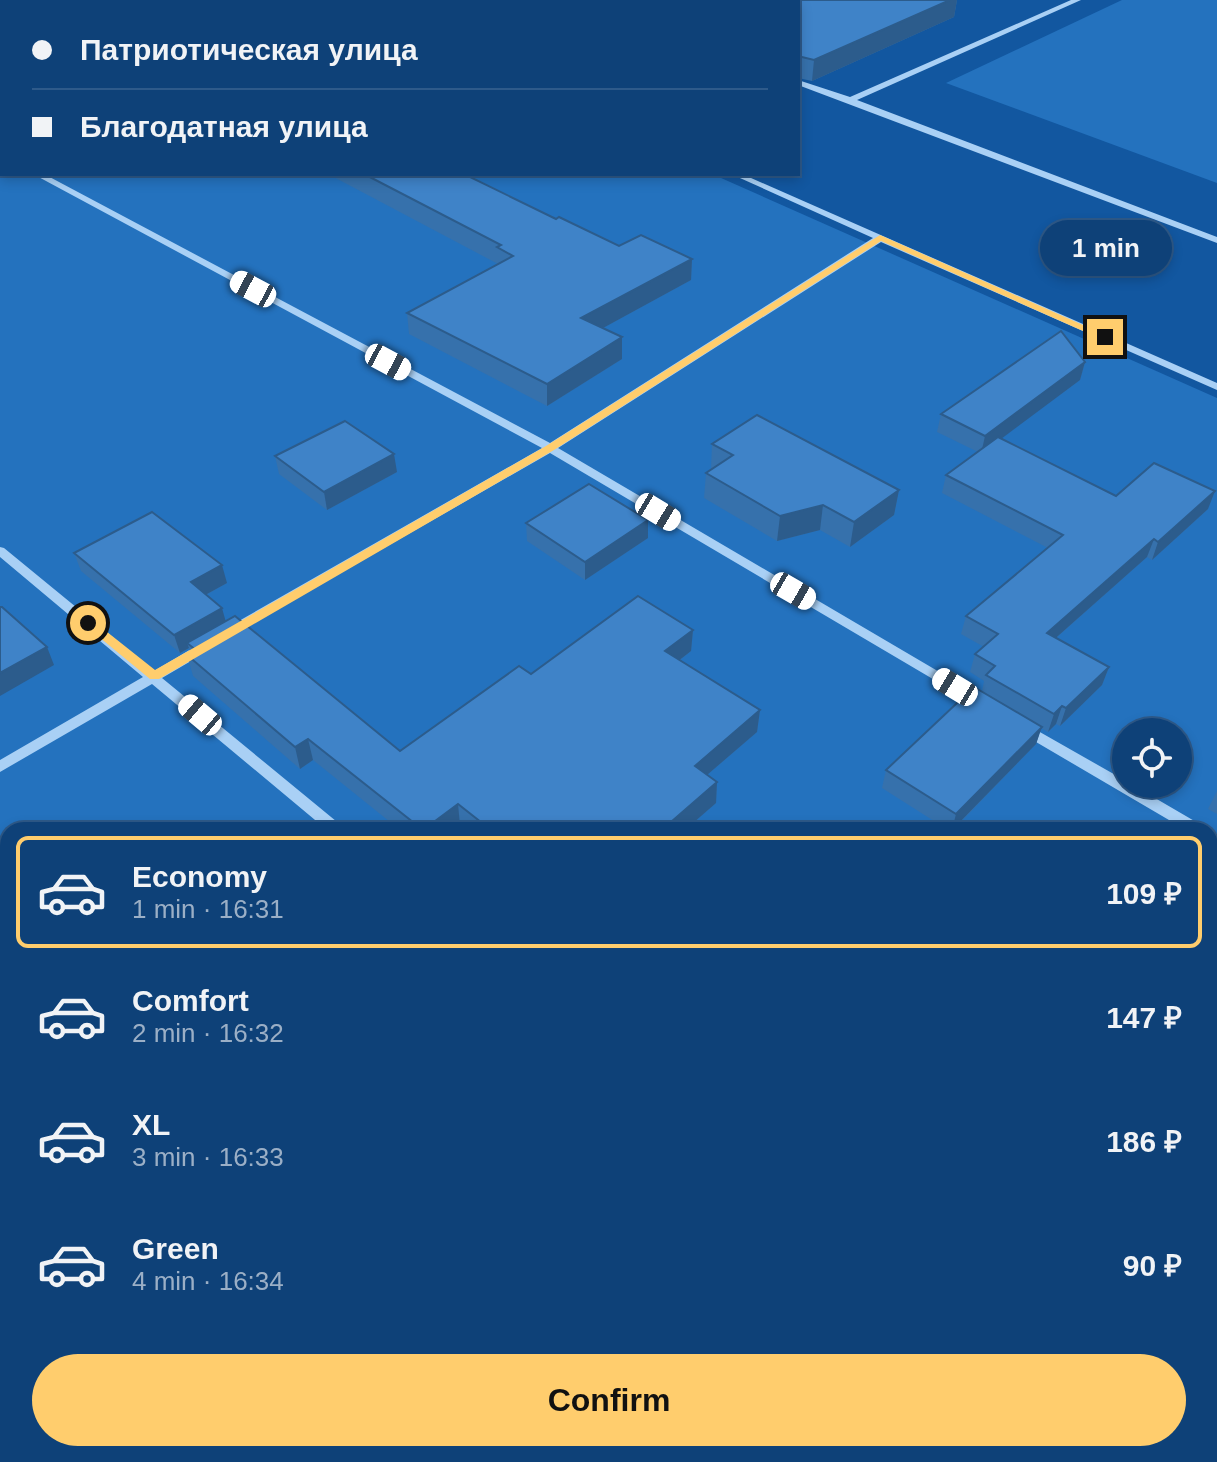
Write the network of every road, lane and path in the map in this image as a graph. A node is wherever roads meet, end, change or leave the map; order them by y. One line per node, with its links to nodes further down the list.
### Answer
1 (1077, 0): 5 (street)
2 (800, 83): 3 (street)
3 (808, 86): 4 (street); 5 (street)
4 (800, 90)
5 (850, 100): 9 (street)
6 (41, 176): 11 (street)
7 (740, 176): 8 (street)
8 (880, 238): 10 (street); 11 (street)
9 (1217, 240)
10 (1217, 387)
11 (550, 448): 13 (street); 14 (street)
12 (0, 551): 13 (street)
13 (154, 676): 16 (street); 17 (street)
14 (991, 708)
15 (1018, 724): 18 (street)
16 (0, 767)
17 (327, 822)
18 (1184, 822)

